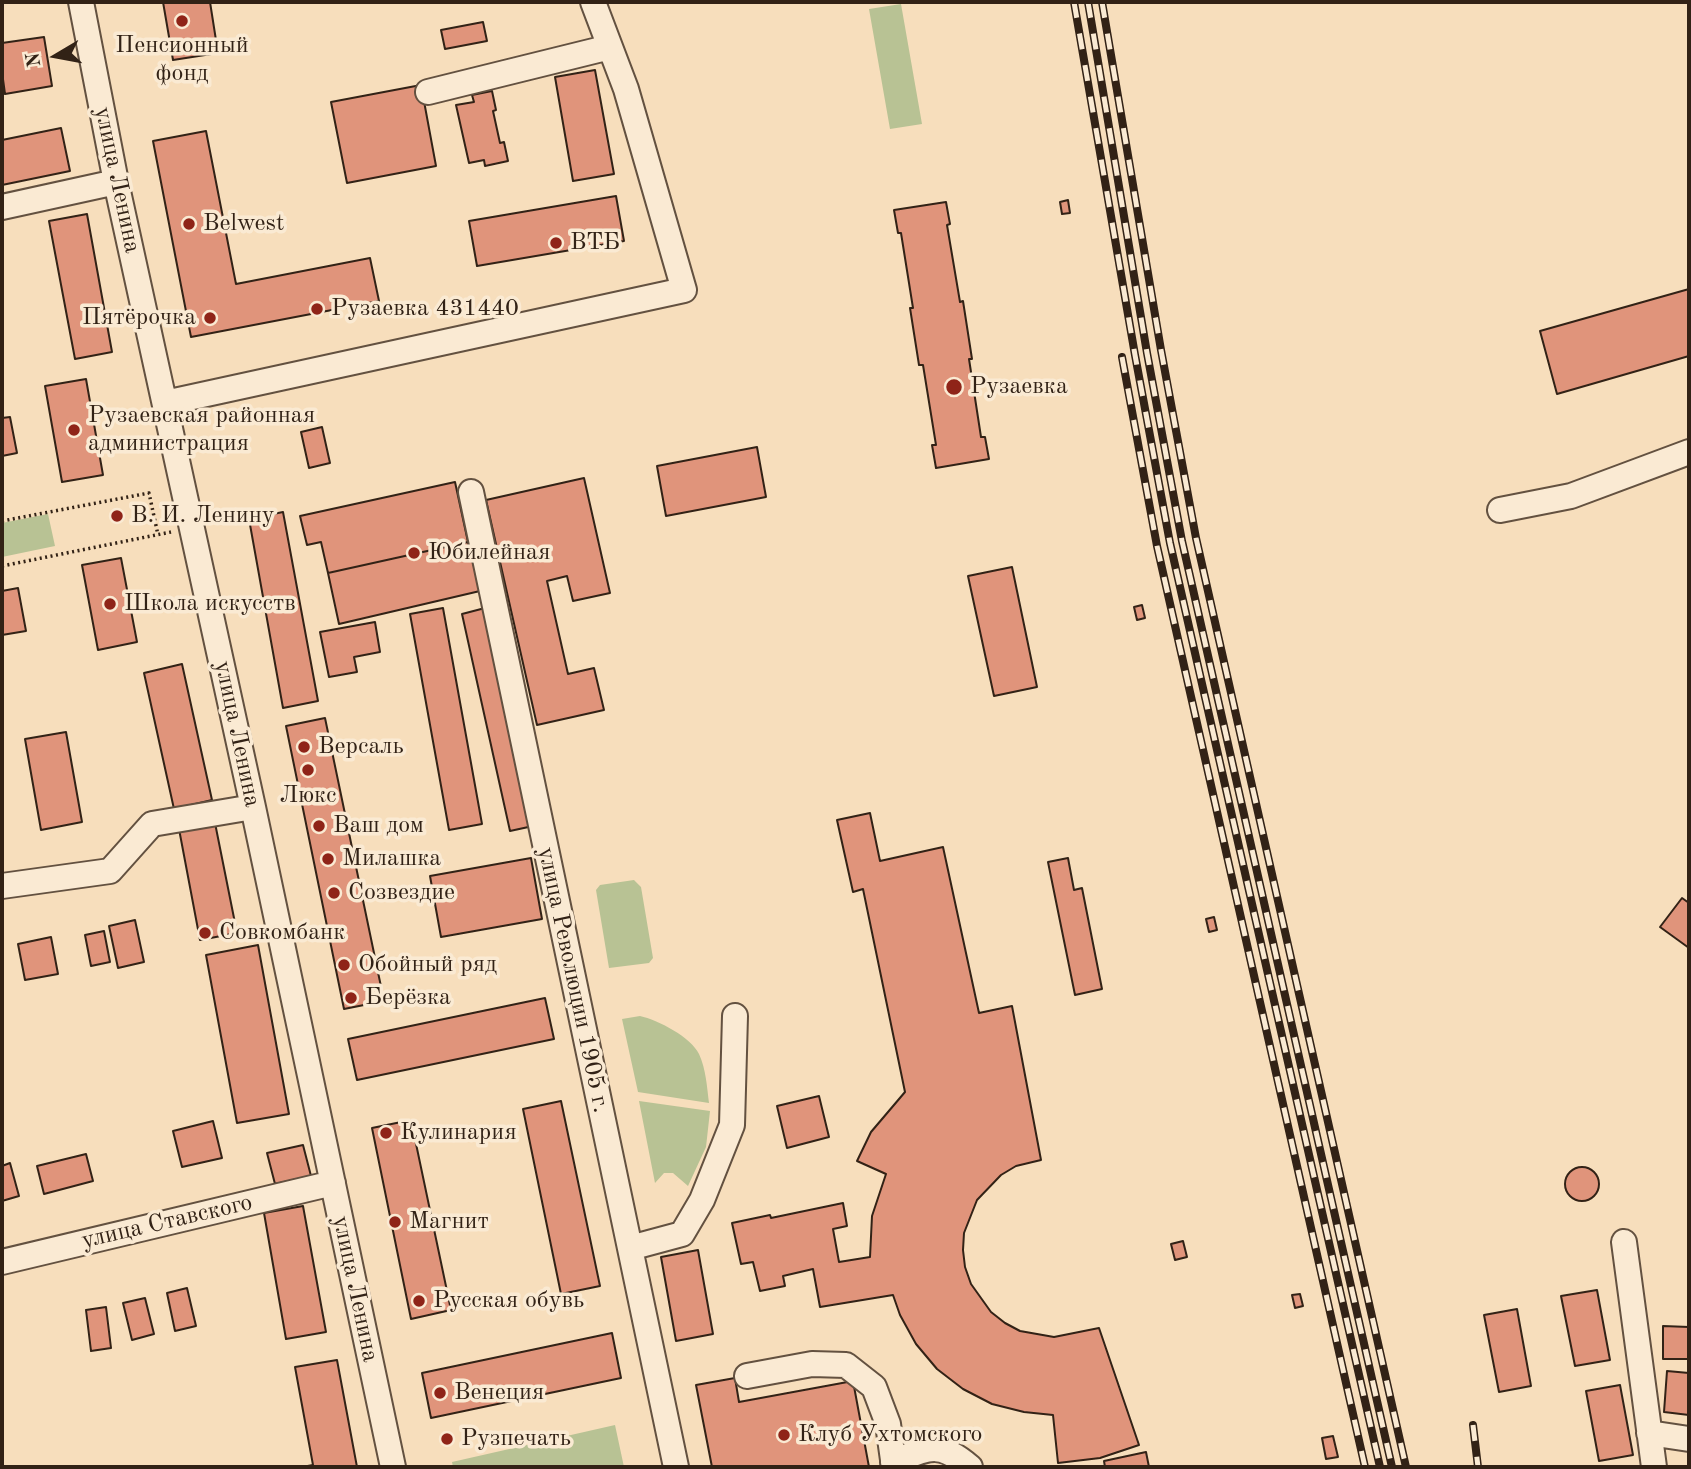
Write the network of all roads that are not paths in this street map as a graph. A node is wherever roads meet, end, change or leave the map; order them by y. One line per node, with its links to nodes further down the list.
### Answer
1 (81, 2): 5 (street, улица Ленина)
2 (593, 2): 3 (street)
3 (610, 47): 4 (street); 7 (street)
4 (428, 92)
5 (116, 182): 6 (street); 7 (street, улица Ленина)
6 (2, 207)
7 (165, 403): 11 (street, улица Ленина)
8 (1689, 452): 10 (street)
9 (471, 492): 16 (street, улица Революции 1905 г.)
10 (1500, 510)
11 (253, 807): 12 (street); 14 (street, улица Ленина)
12 (2, 886)
13 (734, 1016): 16 (street)
14 (333, 1183): 17 (street, улица Ставского); 22 (street, улица Ленина)
15 (1624, 1242): 19 (street)
16 (630, 1248): 23 (street, улица Революции 1905 г.)
17 (2, 1262)
18 (747, 1376): 21 (street)
19 (1649, 1433): 20 (street); 25 (street)
20 (1689, 1439)
21 (893, 1464): 24 (street)
22 (393, 1467)
23 (676, 1467)
24 (970, 1467)
25 (1654, 1467)

